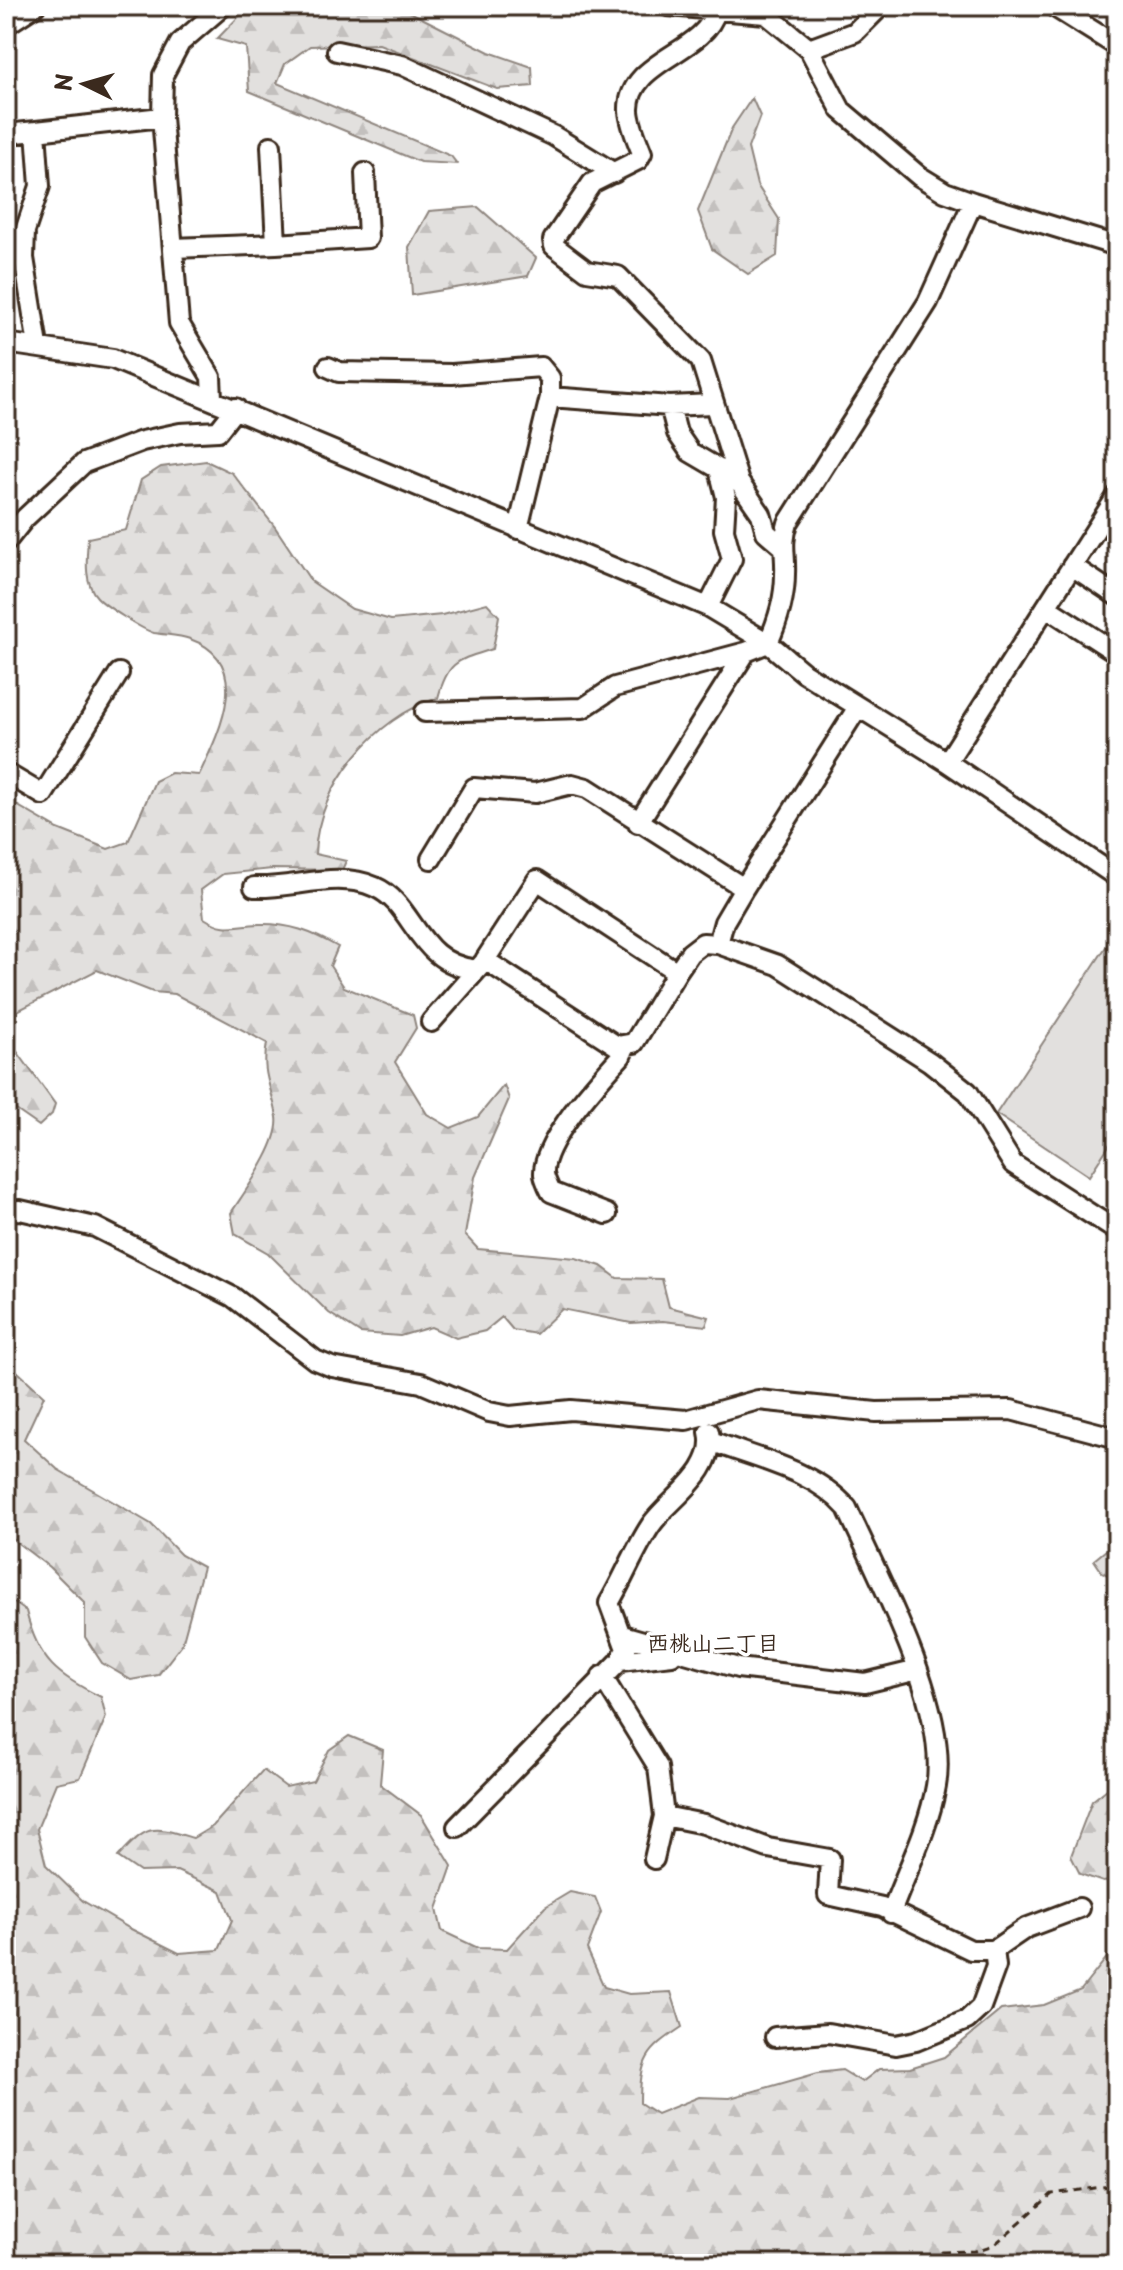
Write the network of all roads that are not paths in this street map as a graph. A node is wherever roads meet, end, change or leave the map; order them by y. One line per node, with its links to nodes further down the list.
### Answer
1 (35, 6): 7 (street)
2 (223, 6): 11 (street)
3 (668, 6): 6 (street)
4 (881, 6): 9 (street)
5 (1053, 6): 8 (street)
6 (716, 11): 9 (street); 16 (street)
7 (6, 25)
8 (1114, 37)
9 (809, 49): 17 (street)
10 (337, 51): 16 (street)
11 (162, 117): 12 (street); 20 (street)
12 (36, 131): 13 (street); 22 (street)
13 (6, 134)
14 (271, 146): 18 (street)
15 (365, 173): 18 (street)
16 (614, 173): 26 (street)
17 (973, 202): 19 (street); 32 (street)
18 (276, 244): 20 (street)
19 (1117, 246)
20 (173, 248): 25 (street)
21 (6, 343): 22 (street)
22 (38, 346): 25 (street)
23 (328, 367): 24 (street)
24 (550, 397): 27 (street); 30 (street)
25 (212, 398): 28 (street)
26 (712, 404): 27 (street); 32 (street)
27 (670, 406): 35 (street)
28 (236, 408): 30 (street); 31 (street)
29 (1117, 496): 33 (street)
30 (518, 529): 35 (street)
31 (6, 542)
32 (781, 545): 37 (street)
33 (1072, 566): 34 (street); 36 (street)
34 (1117, 596)
35 (708, 607): 37 (street)
36 (1046, 607): 39 (street); 43 (street)
37 (768, 643): 38 (street); 41 (street)
38 (746, 652): 42 (street); 45 (street)
39 (1117, 653)
40 (119, 673): 44 (street)
41 (858, 707): 43 (street); 49 (street)
42 (425, 712)
43 (947, 762): 47 (street)
44 (6, 773)
45 (638, 823): 46 (street); 49 (street)
46 (431, 859)
47 (1117, 877)
48 (254, 887): 51 (street)
49 (744, 888): 50 (street)
50 (718, 944): 52 (street); 57 (street)
51 (481, 965): 52 (street); 53 (street); 54 (street)
52 (677, 972): 54 (street)
53 (431, 1022)
54 (625, 1047): 56 (street)
55 (6, 1211): 58 (street)
56 (607, 1214)
57 (1117, 1231)
58 (699, 1416): 59 (street); 60 (street)
59 (1117, 1438)
60 (711, 1441): 61 (street); 64 (street)
61 (622, 1635): 62 (street); 63 (street)
62 (691, 1653): 63 (street); 64 (street)
63 (620, 1661): 65 (street)
64 (918, 1670): 70 (street)
65 (602, 1676): 66 (street); 67 (street)
66 (664, 1816): 68 (street); 70 (street)
67 (457, 1827)
68 (654, 1859)
69 (1079, 1908): 71 (street)
70 (891, 1913): 71 (street)
71 (994, 1950): 72 (street)
72 (775, 2037)

